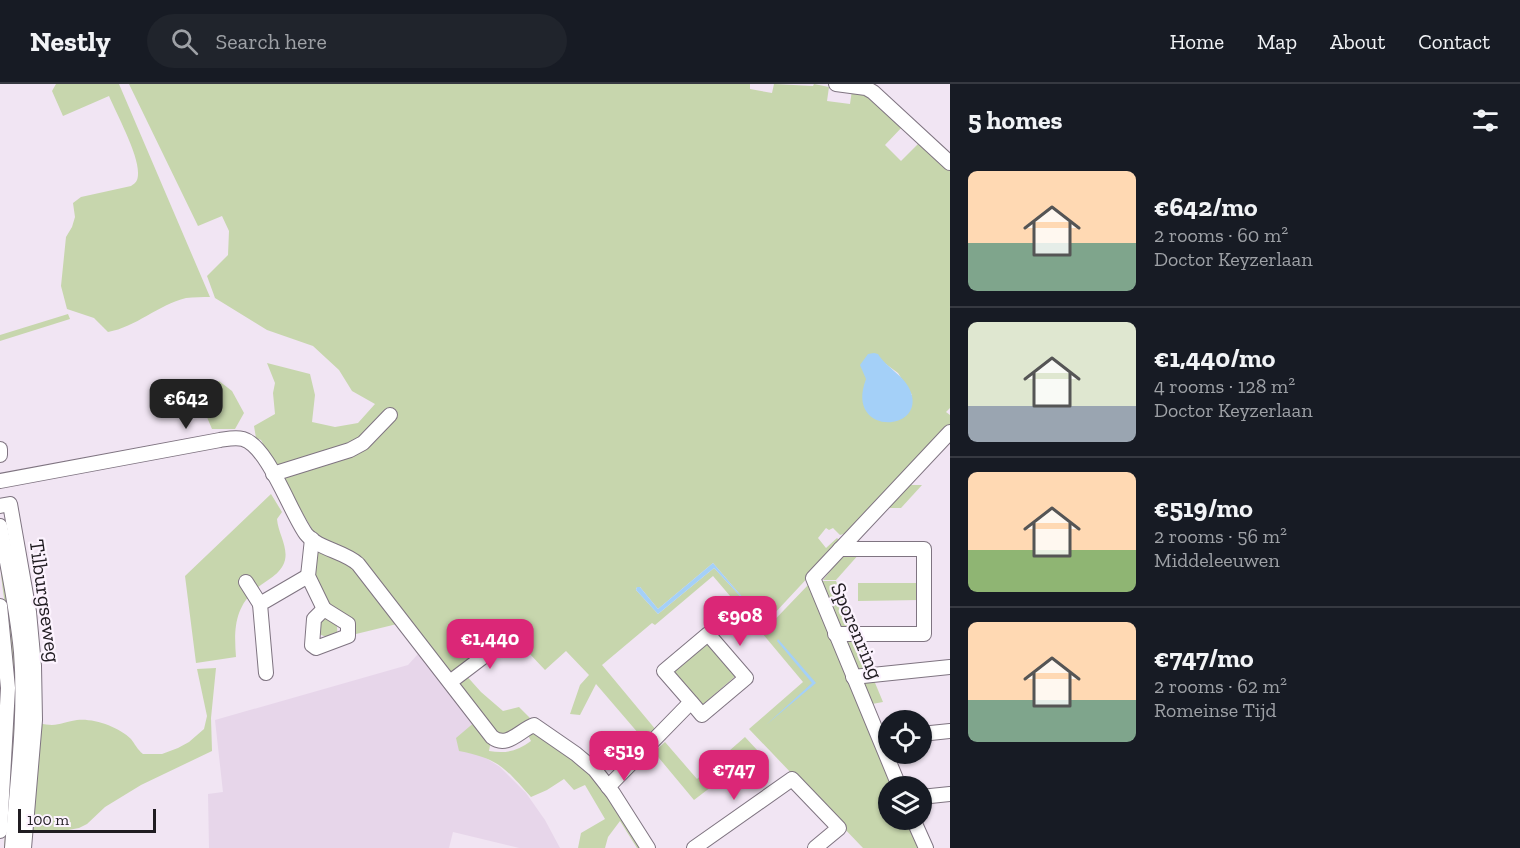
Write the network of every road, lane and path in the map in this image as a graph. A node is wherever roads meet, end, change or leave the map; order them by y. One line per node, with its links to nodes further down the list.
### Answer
1 (836, 84): 2 (street)
2 (950, 163)
3 (390, 415): 5 (street)
4 (950, 432): 10 (street, Sporenring)
5 (273, 474): 6 (street); 9 (street)
6 (0, 481)
7 (5, 505): 33 (street, Tilburgseweg)
8 (0, 526): 32 (street, Tilburgseweg)
9 (312, 539): 11 (street); 22 (street)
10 (840, 549): 16 (street, Sporenring); 16 (street)
11 (308, 576): 13 (street); 15 (street)
12 (246, 582): 13 (street)
13 (260, 604): 20 (street)
14 (0, 606): 18 (street)
15 (324, 609)
16 (834, 634): 21 (street, Sporenring)
17 (512, 635): 22 (street)
18 (3, 649): 31 (street)
19 (950, 667): 21 (street)
20 (266, 673)
21 (853, 676): 24 (street, Sporenring)
22 (450, 682): 27 (street)
23 (691, 702): 23 (street); 27 (street)
24 (878, 728)
25 (950, 731): 26 (street)
26 (932, 733)
27 (608, 787): 34 (street)
28 (950, 794): 29 (street)
29 (932, 796)
30 (918, 830): 37 (street)
31 (0, 831)
32 (12, 848)
33 (24, 848)
34 (648, 848)
35 (694, 848): 36 (street)
36 (815, 848)
37 (926, 848)

